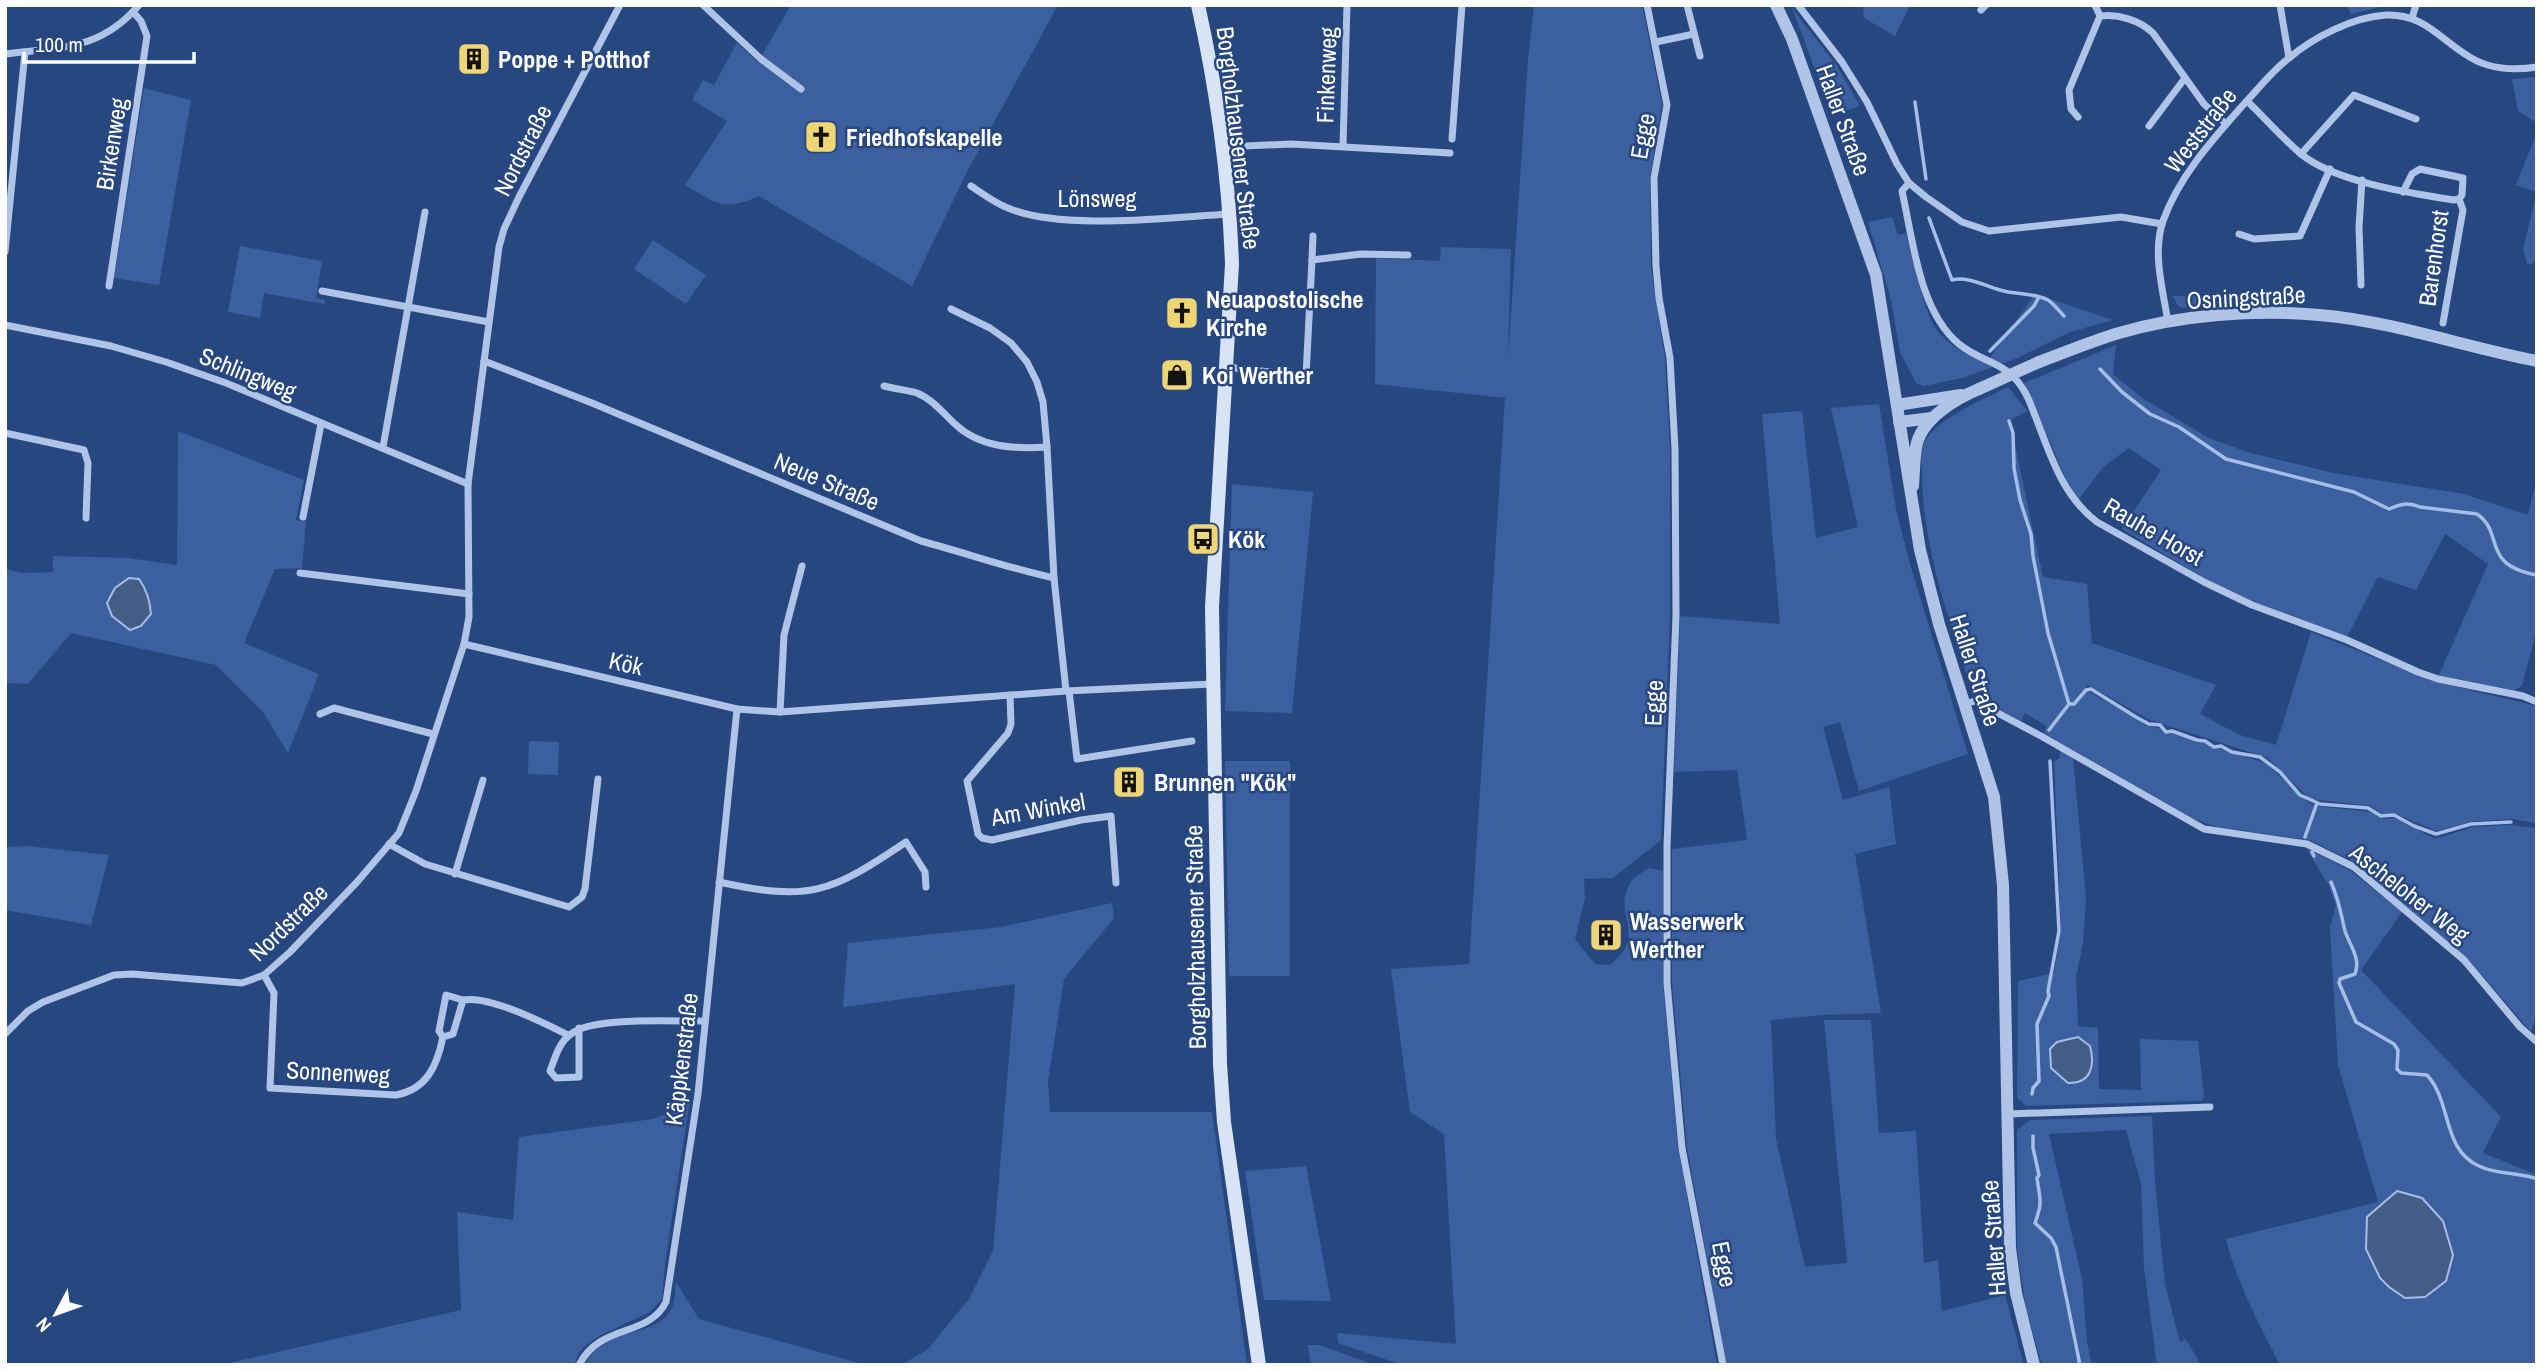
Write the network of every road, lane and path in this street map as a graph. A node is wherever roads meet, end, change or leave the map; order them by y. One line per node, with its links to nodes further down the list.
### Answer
1 (139, 5): 14 (street)
2 (620, 5): 55 (street, Nordstraße)
3 (703, 5): 25 (street)
4 (1198, 5): 33 (main road, Borgholzhausener Straße)
5 (1347, 5): 32 (street, Finkenweg)
6 (1462, 5): 31 (street)
7 (1647, 5): 18 (street, Egge)
8 (1687, 5): 17 (street)
9 (1776, 5): 64 (street, Haller Straße)
10 (1798, 5): 38 (street)
11 (2095, 5): 15 (street)
12 (2280, 5): 22 (street)
13 (2416, 5): 16 (street)
14 (133, 12): 19 (street); 51 (street, Birkenweg)
15 (2100, 16): 24 (street); 27 (street)
16 (2412, 18): 22 (street, Weststraße); 23 (street, Weststraße)
17 (1694, 34): 18 (street); 21 (street)
18 (1656, 42): 109 (street, Egge)
19 (25, 52): 20 (street); 47 (street)
20 (5, 54)
21 (1700, 56)
22 (2289, 58): 26 (street, Weststraße)
23 (2537, 67)
24 (2185, 78): 29 (street); 30 (street)
25 (801, 89)
26 (2247, 101): 29 (street, Weststraße); 35 (street, Barenhorst)
27 (2078, 117)
28 (2416, 119): 35 (street)
29 (2226, 124): 44 (street, Weststraße)
30 (2149, 126)
31 (1452, 139)
32 (1343, 146): 33 (street, Finkenweg); 34 (street, Finkenweg)
33 (1223, 147): 43 (main road, Borgholzhausener Straße)
34 (1450, 153)
35 (2301, 154): 36 (street, Barenhorst)
36 (2330, 169): 37 (street, Barenhorst); 45 (street)
37 (2362, 180): 40 (street, Barenhorst); 50 (street)
38 (1909, 183): 44 (street); 83 (street, Rauhe Horst)
39 (971, 186): 43 (street, Lönsweg)
40 (2403, 192): 41 (street, Barenhorst); 41 (street, Barenhorst)
41 (2459, 199): 57 (street, Barenhorst)
42 (425, 212): 53 (street)
43 (1231, 214): 61 (main road, Borgholzhausener Straße)
44 (2162, 224): 56 (street, Weststraße)
45 (2239, 234)
46 (1313, 236): 49 (street)
47 (5, 252)
48 (1408, 255): 49 (street)
49 (1312, 260): 61 (street)
50 (2361, 285)
51 (109, 286)
52 (322, 291): 53 (street)
53 (409, 307): 55 (street); 69 (street)
54 (951, 309): 70 (street)
55 (489, 322): 59 (street, Nordstraße)
56 (2168, 322): 60 (street, Osningstraße); 63 (street, Osningstraße, bridge)
57 (2443, 323)
58 (5, 325): 67 (street, Schlingweg)
59 (484, 361): 71 (street, Nordstraße); 77 (street, Neue Straße)
60 (2537, 361)
61 (1226, 367): 80 (main road, Borgholzhausener Straße)
62 (884, 386): 70 (street)
63 (1965, 395): 64 (street, Osningstraße); 65 (street, Osningstraße)
64 (1897, 405): 66 (street, Haller Straße)
65 (1932, 418): 66 (street, Osningstraße); 72 (street, Osningstraße)
66 (1899, 422): 72 (street, Haller Straße)
67 (321, 424): 69 (street, Schlingweg); 73 (street)
68 (5, 433): 74 (street)
69 (383, 447): 71 (street, Schlingweg)
70 (1047, 447): 77 (street)
71 (468, 484): 78 (street, Nordstraße)
72 (1911, 500): 84 (street, Haller Straße)
73 (303, 517)
74 (86, 518)
75 (802, 566): 86 (street)
76 (300, 573): 78 (street)
77 (1054, 578): 81 (street)
78 (469, 594): 79 (street, Nordstraße)
79 (464, 644): 85 (street, Kök); 88 (street, Nordstraße)
80 (1212, 684): 81 (street, Kök); 108 (main road, Borgholzhausener Straße)
81 (1068, 691): 82 (street, Kök); 89 (street)
82 (1010, 695): 86 (street, Kök); 95 (street, Am Winkel)
83 (2537, 702)
84 (1965, 704): 104 (street, Ascheloher Weg); 106 (street, Haller Straße)
85 (737, 709): 86 (street, Kök); 94 (street, Käppkenstraße)
86 (780, 712)
87 (320, 713): 88 (street)
88 (433, 734): 92 (street, Nordstraße)
89 (1192, 741)
90 (598, 779): 93 (street)
91 (483, 780): 93 (street)
92 (389, 844): 93 (street); 97 (street, Nordstraße)
93 (455, 874)
94 (719, 882): 96 (street); 99 (street, Käppkenstraße)
95 (1116, 883)
96 (926, 887)
97 (264, 975): 101 (street, Nordstraße); 103 (street, Sonnenweg)
98 (463, 1000): 102 (street); 103 (street, Sonnenweg); 103 (street, Sonnenweg)
99 (705, 1021): 100 (street); 107 (street, Käppkenstraße)
100 (579, 1028): 102 (street); 102 (street)
101 (5, 1034)
102 (568, 1035)
103 (443, 1037)
104 (2537, 1042)
105 (2210, 1107): 106 (street)
106 (2007, 1114): 110 (street, Haller Straße)
107 (579, 1365)
108 (1259, 1365)
109 (1723, 1365)
110 (2034, 1365)

